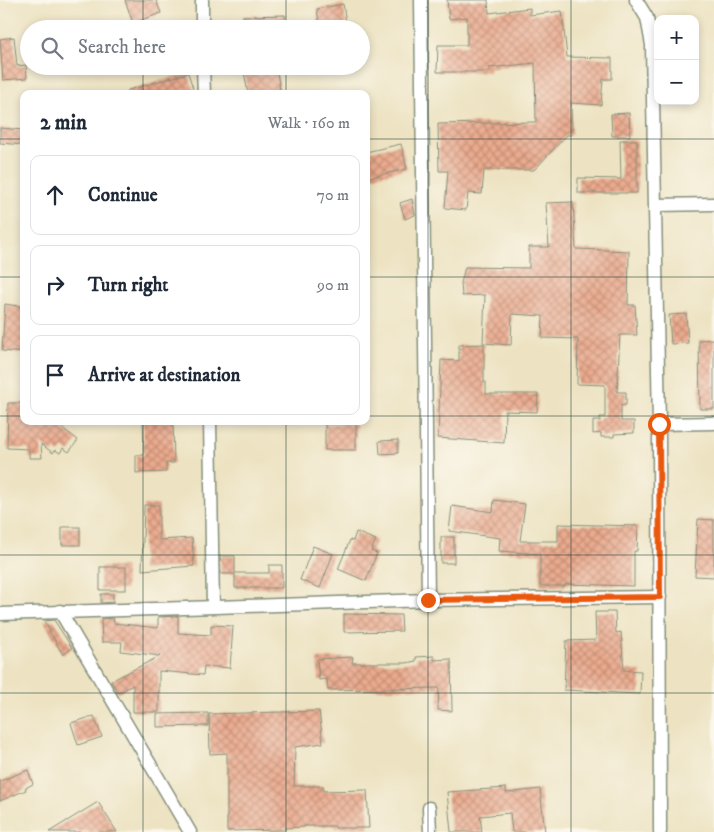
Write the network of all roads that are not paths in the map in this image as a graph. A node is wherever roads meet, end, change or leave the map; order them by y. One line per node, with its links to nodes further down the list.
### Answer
1 (202, 0): 4 (street)
2 (421, 0): 13 (street)
3 (636, 0): 8 (street)
4 (202, 20)
5 (203, 75): 6 (street)
6 (204, 90)
7 (714, 204): 8 (street)
8 (656, 205): 10 (street)
9 (714, 423): 10 (street)
10 (659, 424): 12 (street)
11 (210, 425): 14 (street)
12 (660, 597): 13 (street); 20 (street)
13 (428, 600): 14 (street)
14 (214, 607): 15 (street)
15 (60, 611): 16 (street); 18 (street)
16 (0, 614)
17 (429, 808): 19 (street)
18 (190, 832)
19 (430, 832)
20 (660, 832)

